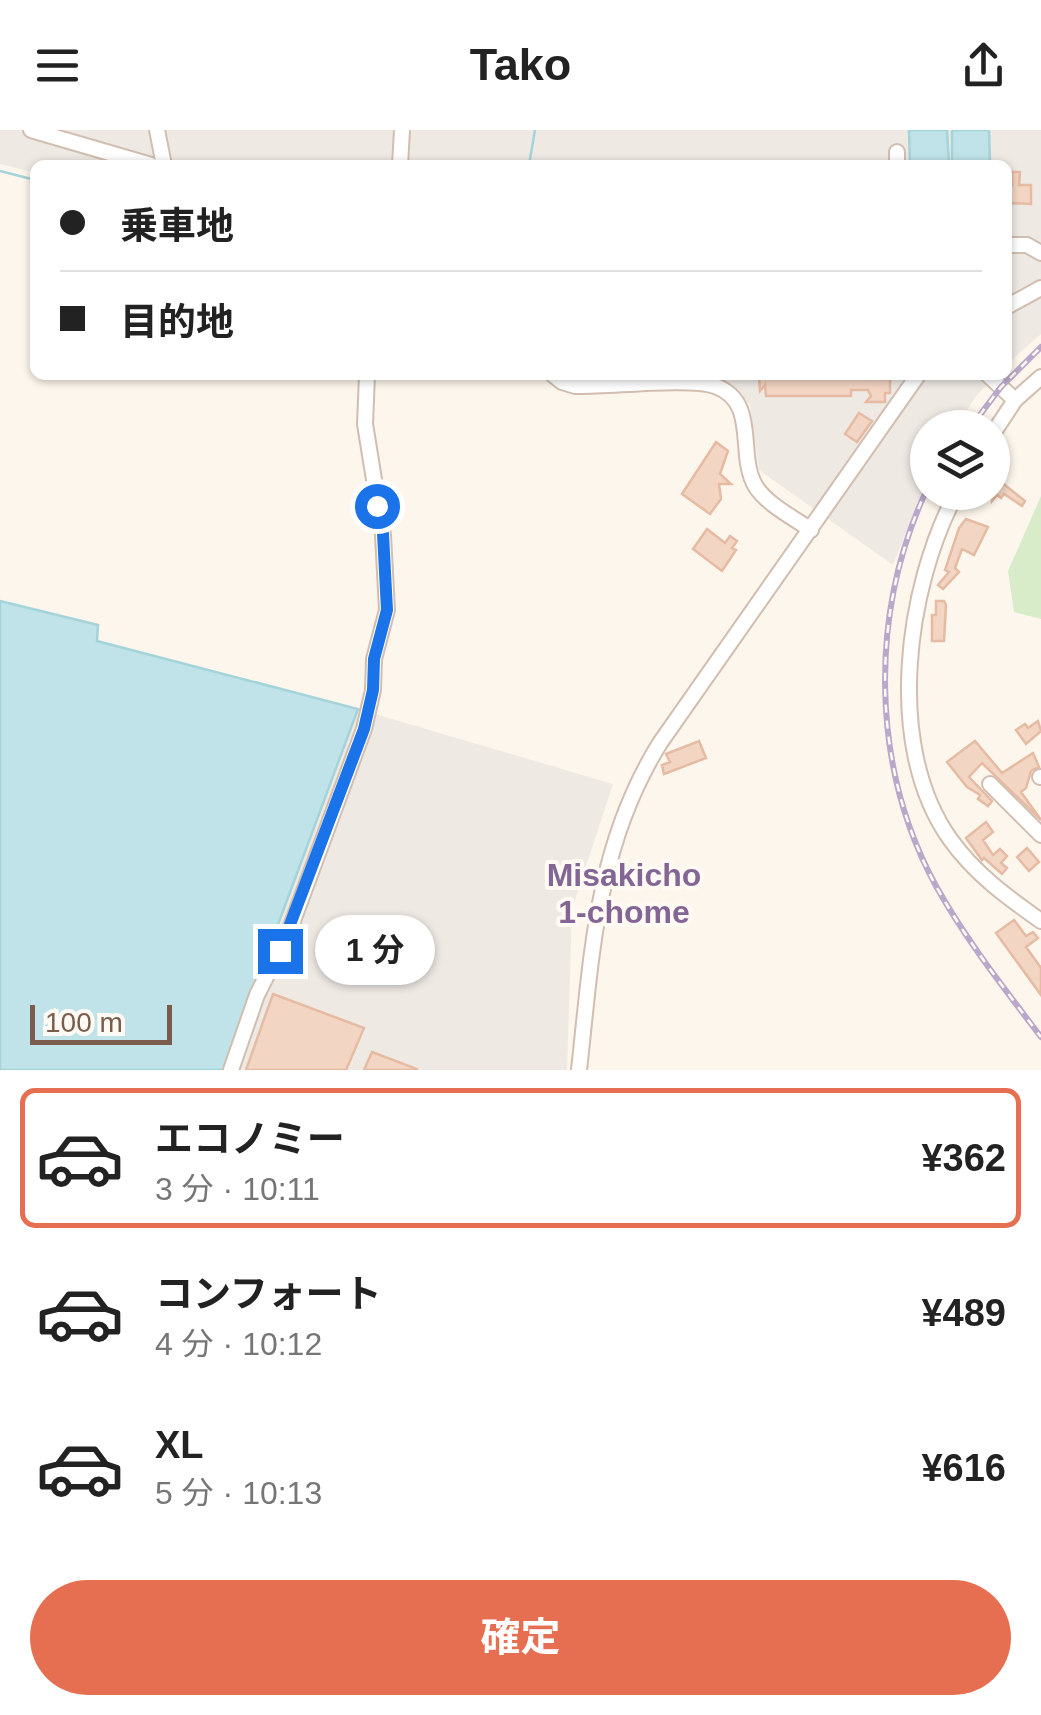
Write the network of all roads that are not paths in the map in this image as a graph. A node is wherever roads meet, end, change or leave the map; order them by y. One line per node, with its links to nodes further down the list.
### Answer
1 (31, 130): 4 (street)
2 (157, 130): 5 (street)
3 (402, 130): 6 (street)
4 (133, 160)
5 (163, 160)
6 (400, 160)
7 (1012, 245): 8 (street)
8 (1041, 253)
9 (1041, 288): 10 (street)
10 (1012, 304)
11 (1041, 376): 16 (street)
12 (367, 380): 23 (street)
13 (559, 380): 19 (street)
14 (915, 380): 19 (street)
15 (993, 380): 16 (street)
16 (1015, 400): 17 (street)
17 (1008, 410)
18 (950, 510): 22 (street)
19 (811, 530): 24 (street)
20 (990, 784): 21 (street)
21 (1041, 835)
22 (1041, 921)
23 (231, 1070)
24 (579, 1070)

